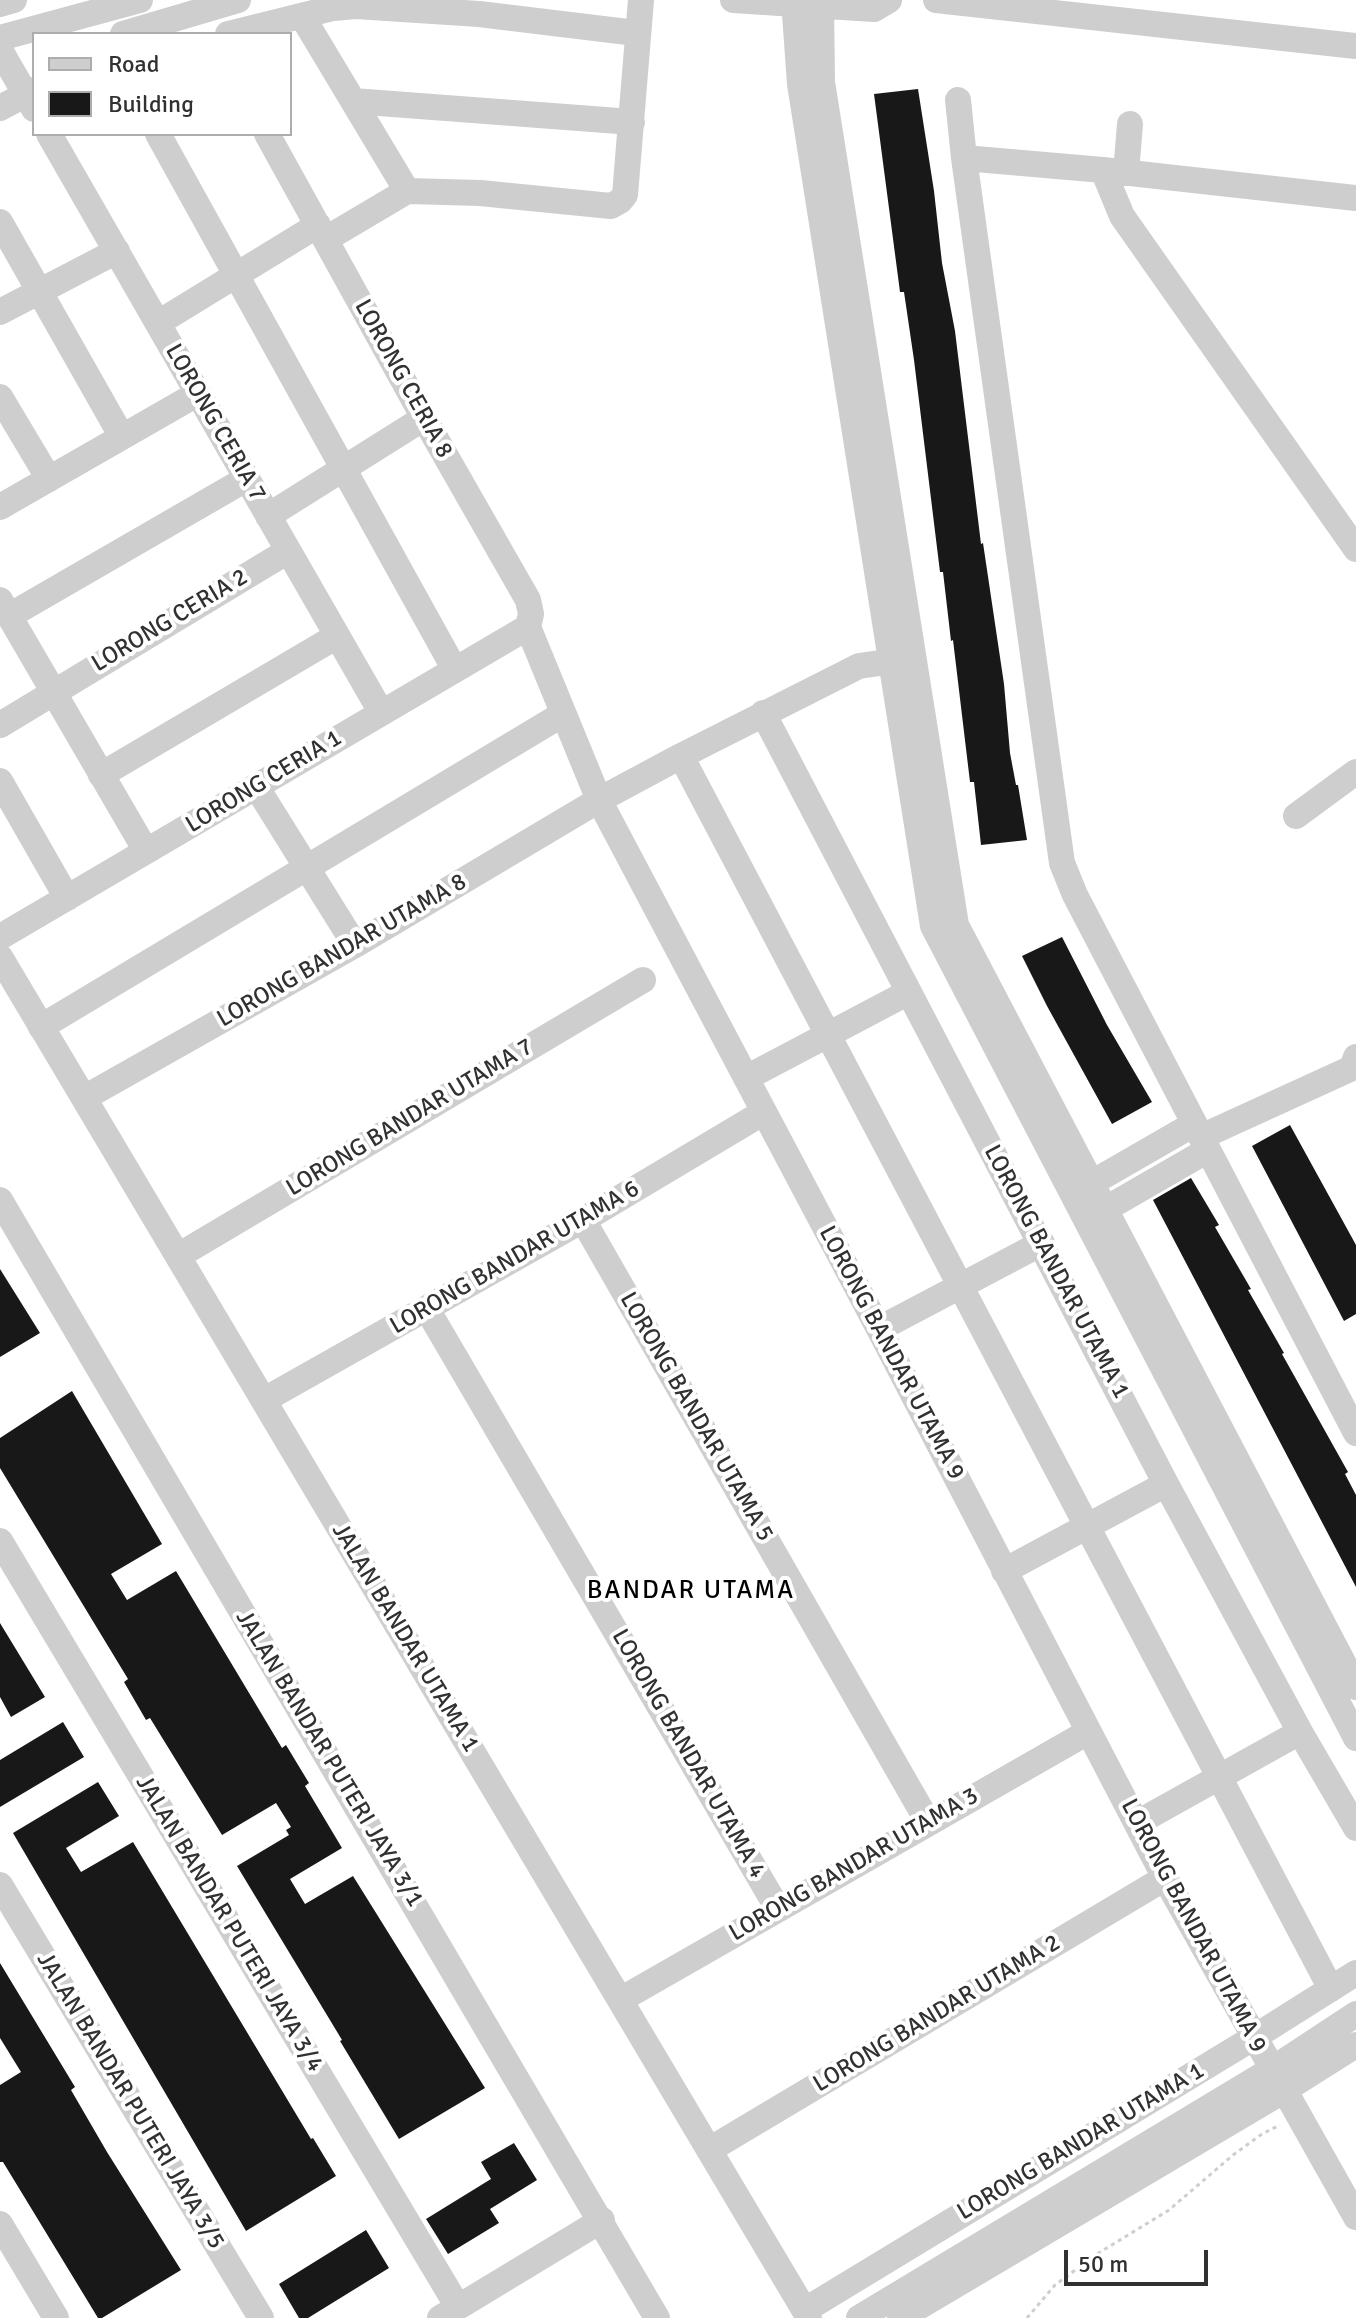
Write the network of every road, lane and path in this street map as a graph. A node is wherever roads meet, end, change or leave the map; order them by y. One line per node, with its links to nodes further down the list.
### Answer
1 (14, 0): 10 (street)
2 (140, 0): 15 (street)
3 (238, 0): 12 (street)
4 (641, 0): 14 (street)
5 (733, 0): 8 (street)
6 (889, 0): 9 (street)
7 (936, 0): 16 (street)
8 (794, 2): 9 (street); 51 (street)
9 (821, 3): 51 (street)
10 (0, 4)
11 (302, 16): 13 (street); 14 (street); 19 (street)
12 (130, 32)
13 (236, 32)
14 (636, 33): 21 (street)
15 (0, 38)
16 (1356, 46)
17 (20, 80): 20 (street)
18 (958, 100): 26 (street)
19 (353, 101): 21 (street); 28 (street)
20 (0, 108)
21 (632, 122): 28 (street)
22 (1130, 124): 27 (street)
23 (50, 136): 32 (street, LORONG CERIA 7)
24 (159, 136): 33 (street)
25 (268, 136): 31 (street, LORONG CERIA 8)
26 (964, 158): 27 (street); 79 (street)
27 (1114, 171): 29 (street); 46 (street)
28 (407, 191): 31 (street)
29 (1356, 198)
30 (0, 222): 34 (street)
31 (322, 232): 33 (street); 39 (street, LORONG CERIA 8)
32 (117, 251): 34 (street); 36 (street, LORONG CERIA 7)
33 (236, 275): 36 (street); 41 (street)
34 (39, 292): 35 (street); 40 (street)
35 (0, 312)
36 (158, 323): 37 (street, LORONG CERIA 7)
37 (197, 394): 40 (street); 43 (street, LORONG CERIA 7)
38 (1, 403): 42 (street)
39 (424, 418): 41 (street); 49 (street, LORONG CERIA 8)
40 (122, 437): 42 (street)
41 (343, 468): 45 (street); 52 (street)
42 (49, 479): 44 (street)
43 (246, 479): 45 (street, LORONG CERIA 7); 48 (street)
44 (0, 507)
45 (268, 516): 47 (street, LORONG CERIA 7)
46 (1356, 549)
47 (288, 551): 50 (street, LORONG CERIA 7); 53 (street, LORONG CERIA 2)
48 (5, 608): 53 (street)
49 (528, 627): 52 (street, LORONG CERIA 1); 56 (street, LORONG BANDAR UTAMA 9)
50 (337, 636): 54 (street, LORONG CERIA 7); 60 (street)
51 (901, 659): 55 (street, LORONG BANDAR UTAMA 8); 81 (street)
52 (455, 670): 54 (street, LORONG CERIA 1)
53 (53, 691): 57 (street, LORONG CERIA 2); 60 (street)
54 (381, 712): 62 (street, LORONG CERIA 1)
55 (763, 713): 58 (street, LORONG BANDAR UTAMA 8); 72 (street, LORONG BANDAR UTAMA 1)
56 (563, 714): 63 (street, LORONG BANDAR UTAMA 9); 66 (street)
57 (0, 725)
58 (681, 756): 63 (street, LORONG BANDAR UTAMA 8); 74 (street)
59 (1356, 772): 64 (street)
60 (101, 775): 65 (street)
61 (0, 781): 67 (street)
62 (256, 786): 65 (street, LORONG CERIA 1); 66 (street)
63 (599, 800): 69 (street, LORONG BANDAR UTAMA 8); 76 (street, LORONG BANDAR UTAMA 9)
64 (1296, 816)
65 (146, 851): 67 (street, LORONG CERIA 1)
66 (307, 868): 69 (street); 73 (street)
67 (67, 898): 68 (street, LORONG CERIA 1)
68 (0, 937)
69 (355, 945): 77 (street, LORONG BANDAR UTAMA 8)
70 (0, 957): 73 (street, JALAN BANDAR UTAMA 1)
71 (643, 980): 87 (street, LORONG BANDAR UTAMA 7)
72 (909, 992): 74 (street); 86 (street, LORONG BANDAR UTAMA 1)
73 (41, 1027): 77 (street, JALAN BANDAR UTAMA 1)
74 (828, 1035): 76 (street); 88 (street)
75 (1355, 1064): 79 (street)
76 (746, 1078): 78 (street, LORONG BANDAR UTAMA 9)
77 (84, 1098): 87 (street, JALAN BANDAR UTAMA 1)
78 (764, 1112): 85 (street, LORONG BANDAR UTAMA 6); 90 (street, LORONG BANDAR UTAMA 9)
79 (1201, 1137): 80 (street); 82 (street); 92 (street)
80 (1123, 1165): 81 (street); 82 (street)
81 (1082, 1188): 84 (street)
82 (1137, 1191): 84 (street)
83 (0, 1200): 118 (street, JALAN BANDAR PUTERI JAYA 3/1)
84 (1095, 1215): 97 (street); 100 (street)
85 (583, 1220): 89 (street, LORONG BANDAR UTAMA 6); 102 (street, LORONG BANDAR UTAMA 5)
86 (1042, 1243): 88 (street); 93 (street, LORONG BANDAR UTAMA 1)
87 (178, 1256): 91 (street, JALAN BANDAR UTAMA 1)
88 (960, 1286): 90 (street); 94 (street)
89 (427, 1309): 91 (street, LORONG BANDAR UTAMA 6); 107 (street, LORONG BANDAR UTAMA 4)
90 (879, 1329): 96 (street, LORONG BANDAR UTAMA 9)
91 (264, 1400): 110 (street, JALAN BANDAR UTAMA 1)
92 (1356, 1433)
93 (1166, 1484): 94 (street); 99 (street, LORONG BANDAR UTAMA 1)
94 (1087, 1527): 96 (street); 101 (street)
95 (0, 1541): 120 (street, JALAN BANDAR PUTERI JAYA 3/4)
96 (1004, 1571): 98 (street, LORONG BANDAR UTAMA 9)
97 (1356, 1687)
98 (1088, 1732): 102 (street, LORONG BANDAR UTAMA 3); 103 (street, LORONG BANDAR UTAMA 9)
99 (1300, 1732): 101 (street); 104 (street, LORONG BANDAR UTAMA 1)
100 (1356, 1738)
101 (1219, 1777): 103 (street); 109 (street)
102 (928, 1822): 107 (street, LORONG BANDAR UTAMA 3)
103 (1137, 1823): 105 (street, LORONG BANDAR UTAMA 9)
104 (1356, 1828)
105 (1165, 1878): 112 (street, LORONG BANDAR UTAMA 9); 116 (street, LORONG BANDAR UTAMA 2)
106 (0, 1885): 124 (street, JALAN BANDAR PUTERI JAYA 3/5)
107 (778, 1909): 110 (street, LORONG BANDAR UTAMA 3)
108 (1356, 1973): 109 (street, LORONG BANDAR UTAMA 1)
109 (1331, 1989): 112 (street, LORONG BANDAR UTAMA 1)
110 (620, 2000): 116 (street, JALAN BANDAR UTAMA 1)
111 (1356, 2014): 114 (street)
112 (1253, 2038): 114 (street, LORONG BANDAR UTAMA 9); 121 (street, LORONG BANDAR UTAMA 1)
113 (1356, 2045): 114 (street)
114 (1277, 2081): 115 (street, LORONG BANDAR UTAMA 9); 122 (street); 126 (street)
115 (1298, 2117): 117 (street, LORONG BANDAR UTAMA 9); 127 (path)
116 (709, 2150): 121 (street, JALAN BANDAR UTAMA 1)
117 (1356, 2217)
118 (602, 2220): 120 (street); 125 (street, JALAN BANDAR PUTERI JAYA 3/1)
119 (0, 2224): 123 (street)
120 (449, 2312)
121 (807, 2314)
122 (909, 2316)
123 (56, 2318)
124 (261, 2318)
125 (657, 2318)
126 (859, 2318)
127 (1027, 2318)

